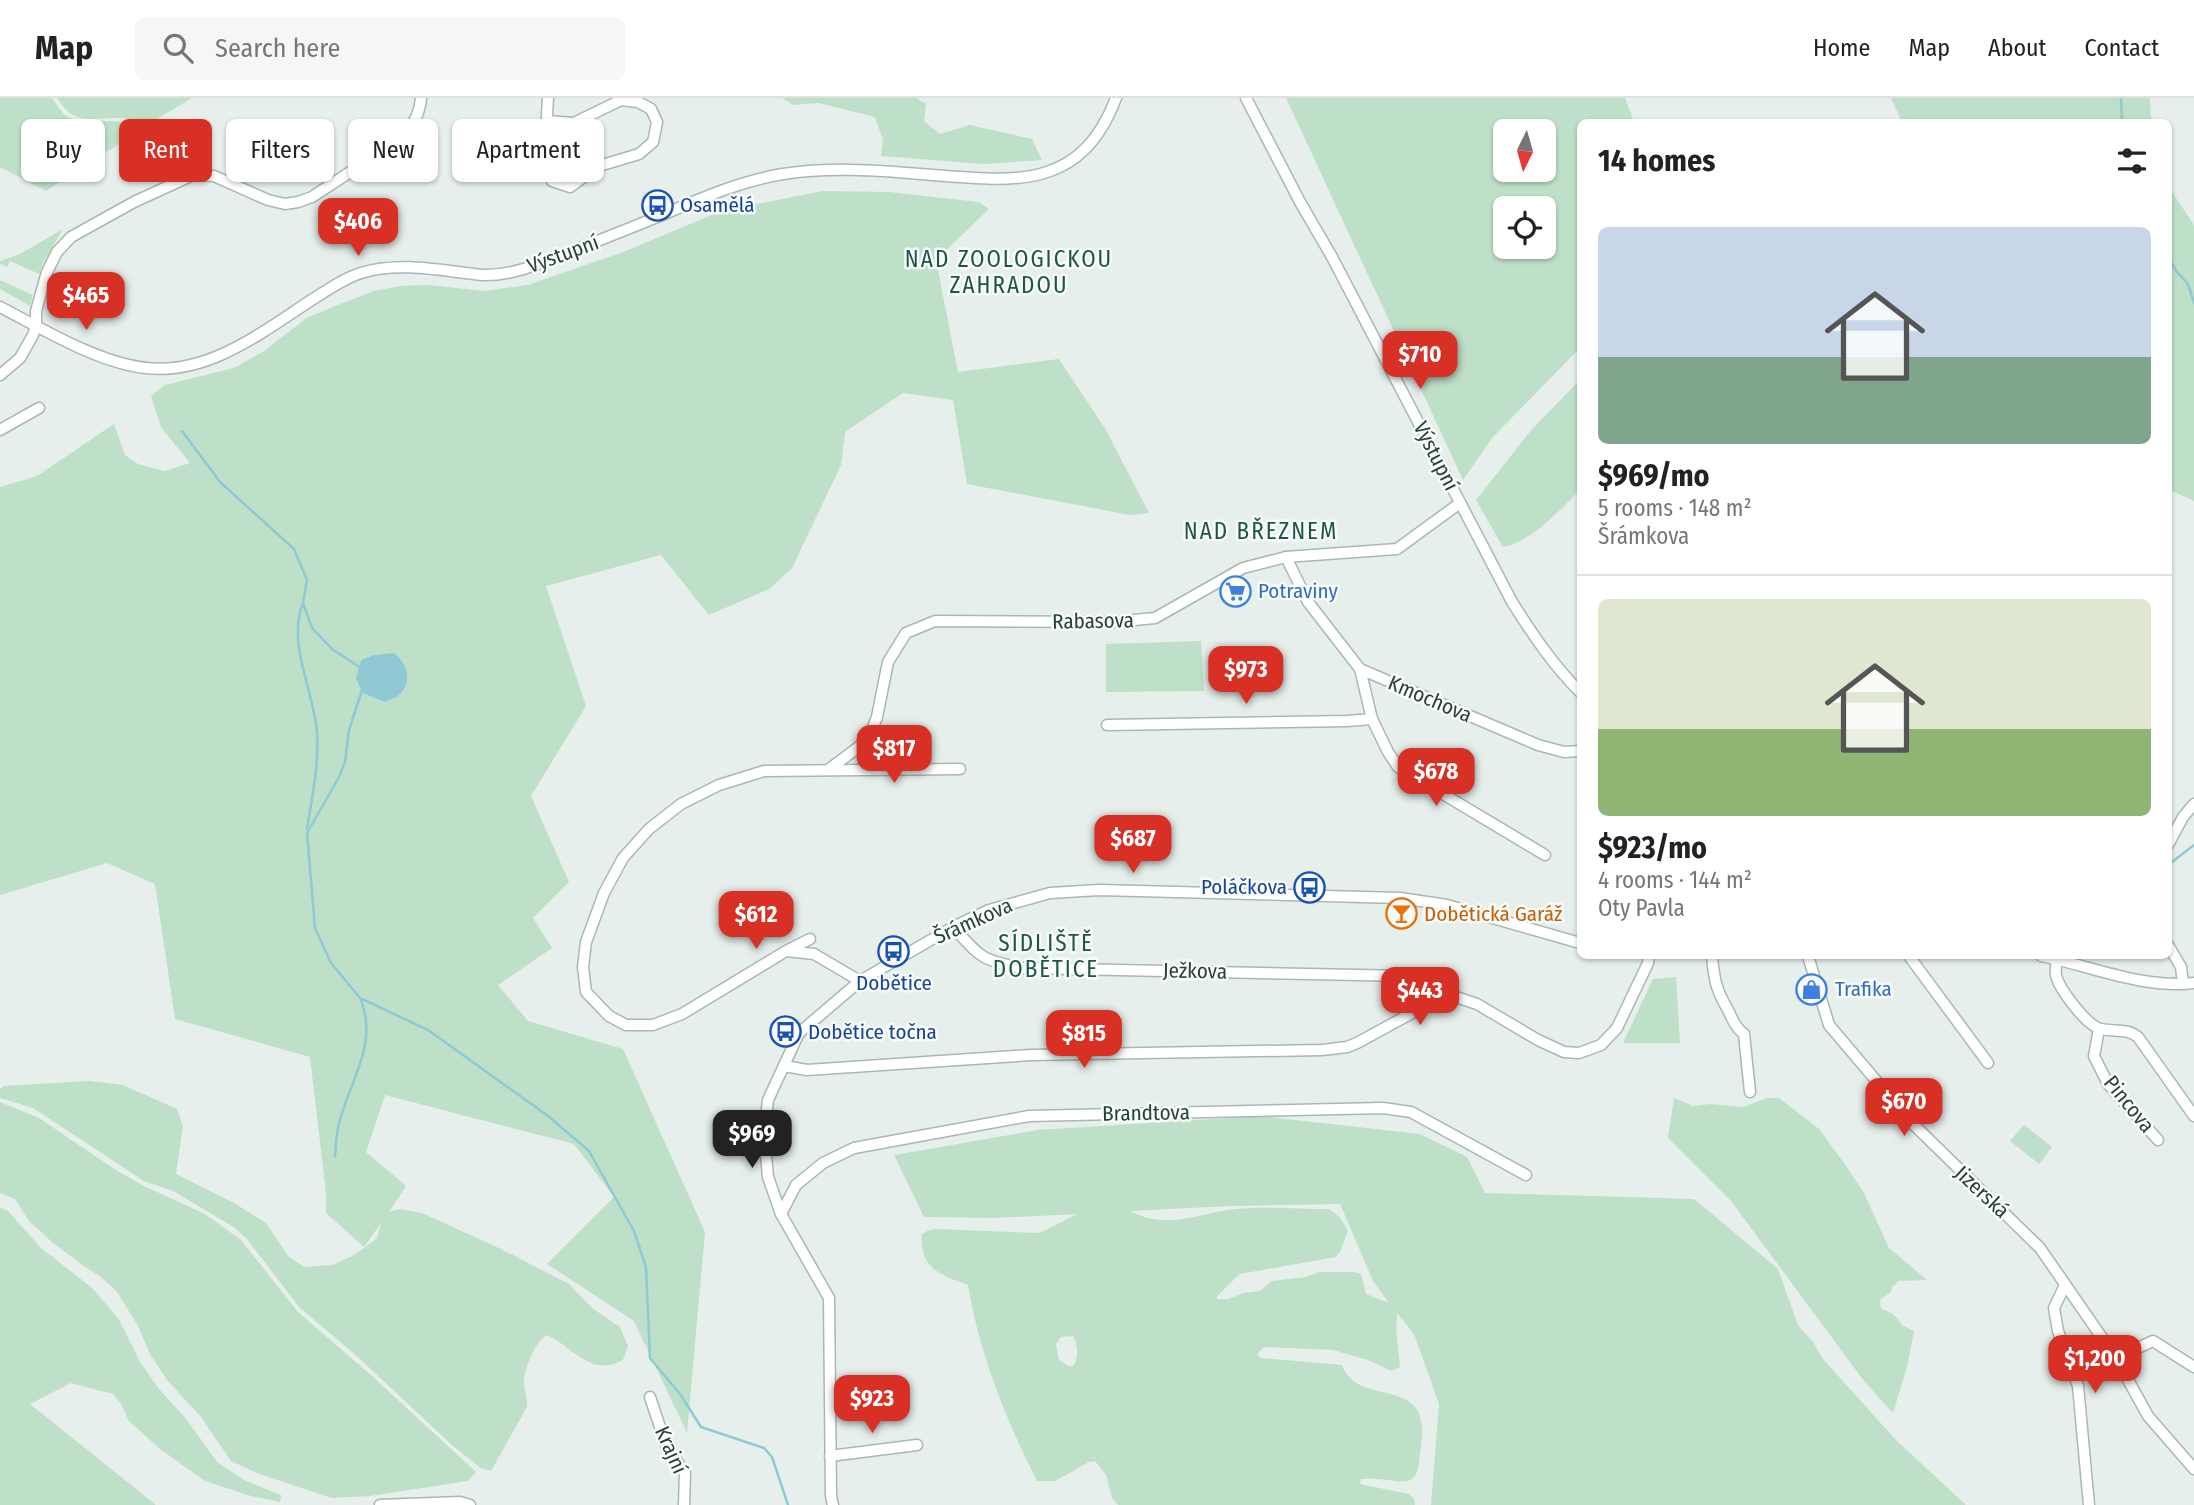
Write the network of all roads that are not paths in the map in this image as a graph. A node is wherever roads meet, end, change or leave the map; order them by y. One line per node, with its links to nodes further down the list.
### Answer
1 (548, 98): 6 (street)
2 (1116, 98): 12 (street, Výstupní)
3 (1246, 98): 16 (street, Výstupní)
4 (611, 101): 7 (street); 8 (street)
5 (421, 104): 12 (street)
6 (547, 119)
7 (582, 119)
8 (604, 164)
9 (555, 182): 10 (street)
10 (577, 182)
11 (0, 307): 12 (street, Výstupní)
12 (36, 326): 13 (street)
13 (0, 376)
14 (38, 408): 15 (street)
15 (0, 430)
16 (1460, 503): 17 (street, Rabasova); 19 (street, Výstupní)
17 (1286, 557): 18 (street, Kmochova); 24 (street, Rabasova)
18 (1360, 668): 20 (street, Kmochova); 22 (street, Kmochova)
19 (1577, 689)
20 (1372, 719): 21 (street, Kmochova); 27 (street, Kmochova)
21 (1107, 725)
22 (1577, 751)
23 (960, 769): 24 (street)
24 (828, 770): 31 (street)
25 (2194, 804): 26 (street)
26 (2172, 838)
27 (1545, 855)
28 (953, 927): 30 (street, Šrámkova); 38 (street, Šrámkova); 40 (street, Ježkova)
29 (810, 939): 31 (street)
30 (1577, 942)
31 (786, 951): 38 (street)
32 (2172, 953): 39 (street)
33 (1649, 959): 40 (street)
34 (1712, 959): 46 (street)
35 (1809, 959): 51 (street, Jizerská)
36 (1911, 959): 44 (street)
37 (2057, 959): 39 (street); 42 (street)
38 (860, 981): 43 (street, Šrámkova)
39 (2189, 983)
40 (1447, 994): 45 (street)
41 (786, 1025): 43 (street)
42 (2099, 1029): 47 (street, Pincova); 48 (street, Pincova)
43 (799, 1033): 45 (street, Šrámkova)
44 (1988, 1063)
45 (784, 1066): 50 (street, Šrámkova)
46 (1750, 1092)
47 (2194, 1116)
48 (2158, 1140)
49 (1526, 1175): 50 (street, Brandtova)
50 (781, 1214): 56 (street, Šrámkova)
51 (2065, 1285): 52 (street, Jizerská); 62 (street)
52 (2116, 1358): 53 (street); 57 (street, Jizerská)
53 (2194, 1367)
54 (650, 1397): 60 (street, Krajní)
55 (917, 1445): 56 (street)
56 (830, 1456): 61 (street, Šrámkova)
57 (2194, 1469)
58 (380, 1505): 59 (street)
59 (470, 1505)
60 (684, 1505)
61 (832, 1505)
62 (2090, 1505)

